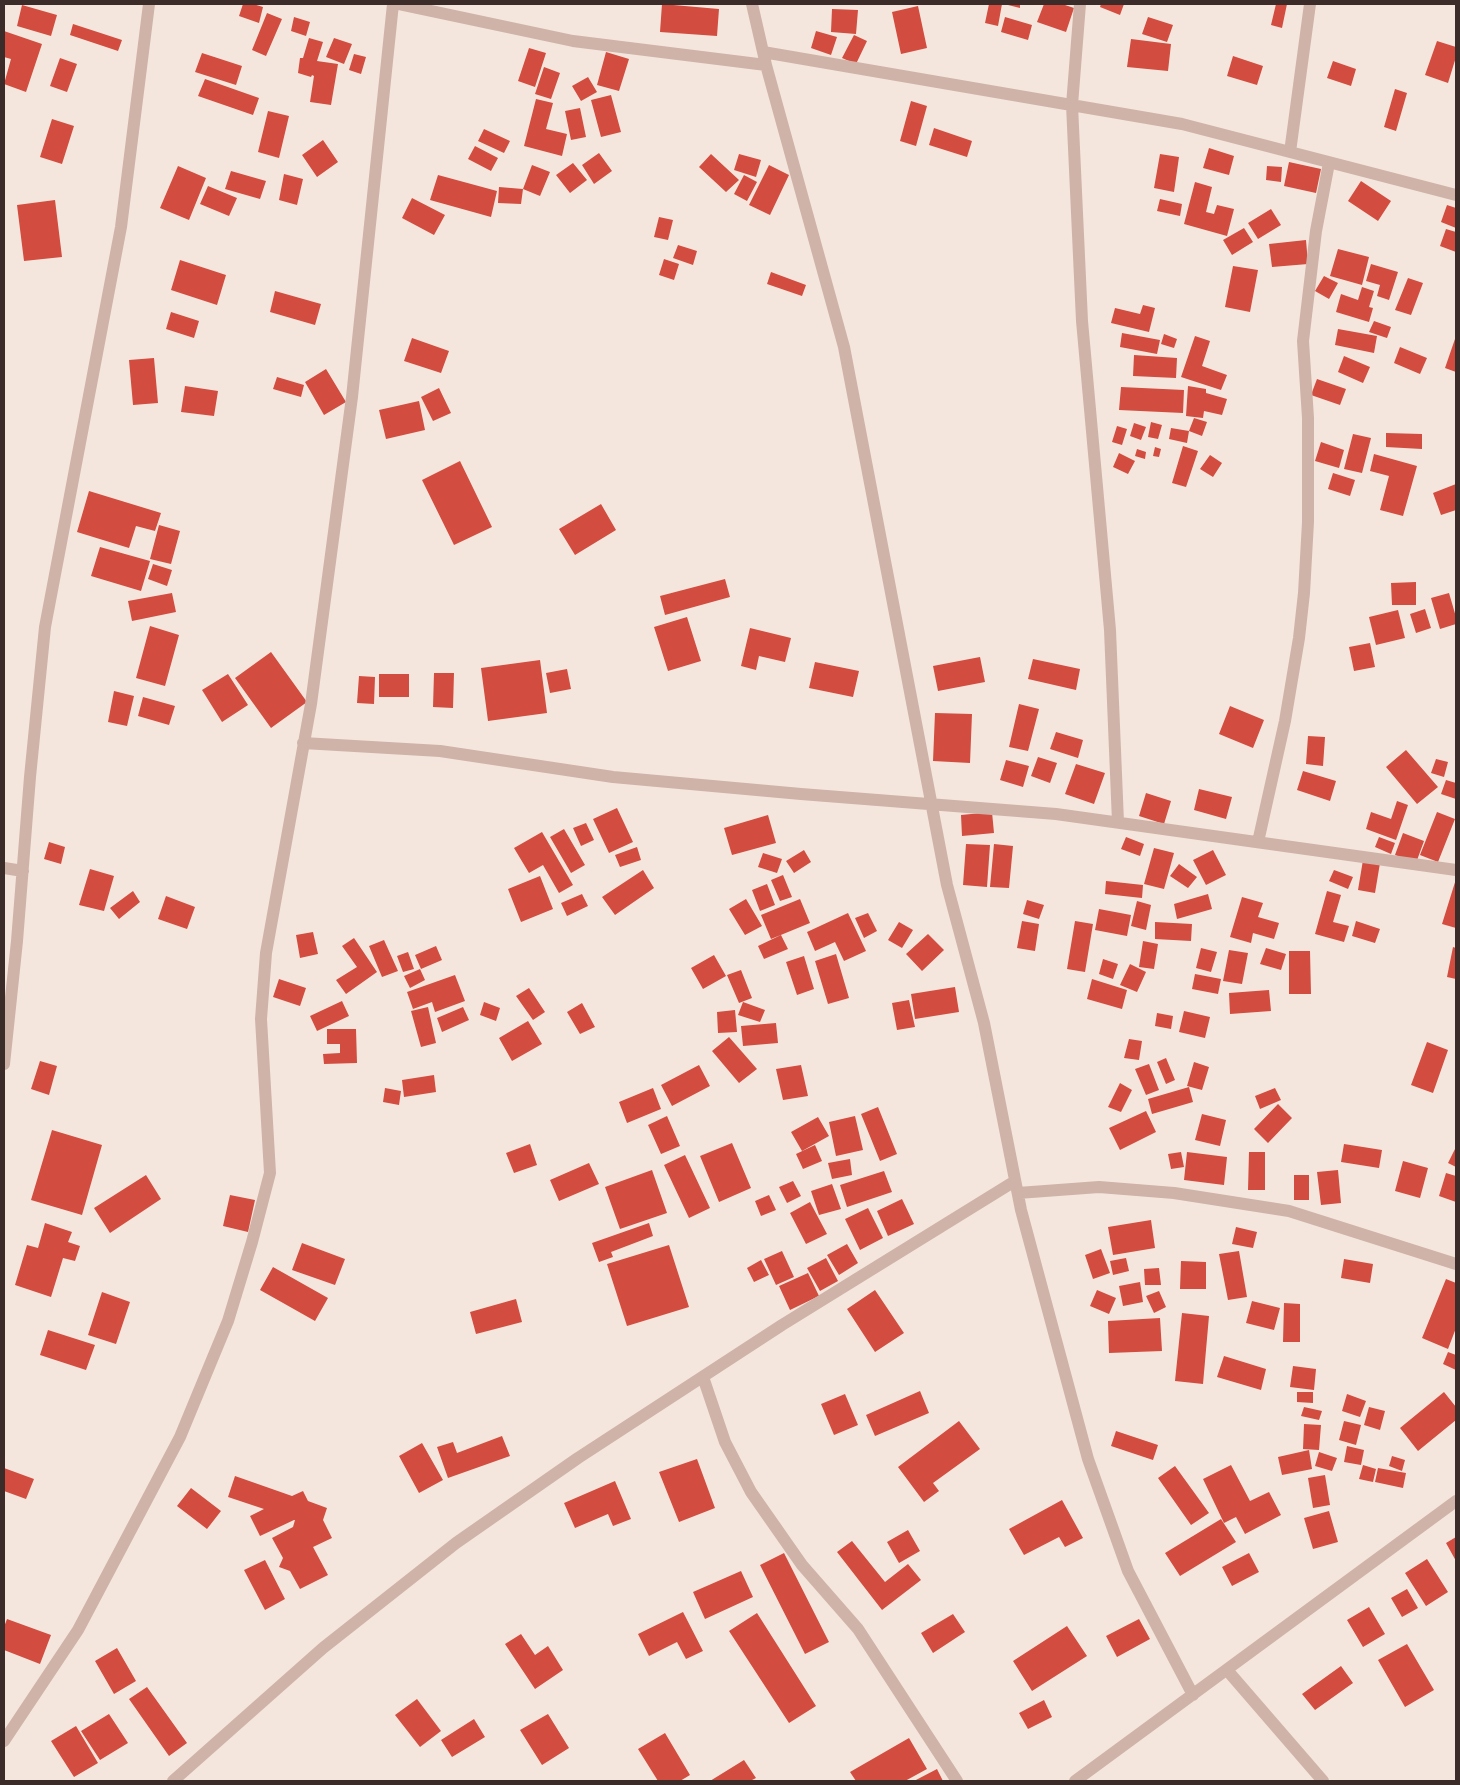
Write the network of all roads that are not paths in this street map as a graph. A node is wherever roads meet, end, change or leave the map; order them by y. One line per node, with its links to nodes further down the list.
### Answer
1 (149, 4): 19 (street)
2 (392, 4): 13 (street)
3 (398, 4): 8 (street)
4 (752, 4): 7 (street)
5 (1080, 4): 9 (street)
6 (1310, 4): 10 (street)
7 (763, 52): 8 (street); 9 (street)
8 (766, 65): 14 (street)
9 (1072, 105): 10 (street); 15 (street)
10 (1290, 152): 11 (street)
11 (1330, 162): 12 (street); 16 (street)
12 (1456, 195)
13 (303, 743): 14 (street); 27 (street)
14 (932, 804): 15 (street); 21 (street)
15 (1118, 822): 16 (street)
16 (1258, 842): 18 (street)
17 (4, 868): 19 (street)
18 (1456, 870)
19 (23, 871): 20 (street)
20 (4, 1064)
21 (1017, 1187): 22 (street); 23 (street); 26 (street)
22 (1456, 1264)
23 (703, 1377): 28 (street); 29 (street)
24 (1456, 1501): 25 (street)
25 (1227, 1670): 26 (street); 31 (street)
26 (1193, 1695): 30 (street)
27 (4, 1741)
28 (173, 1781)
29 (957, 1781)
30 (1075, 1781)
31 (1323, 1781)

